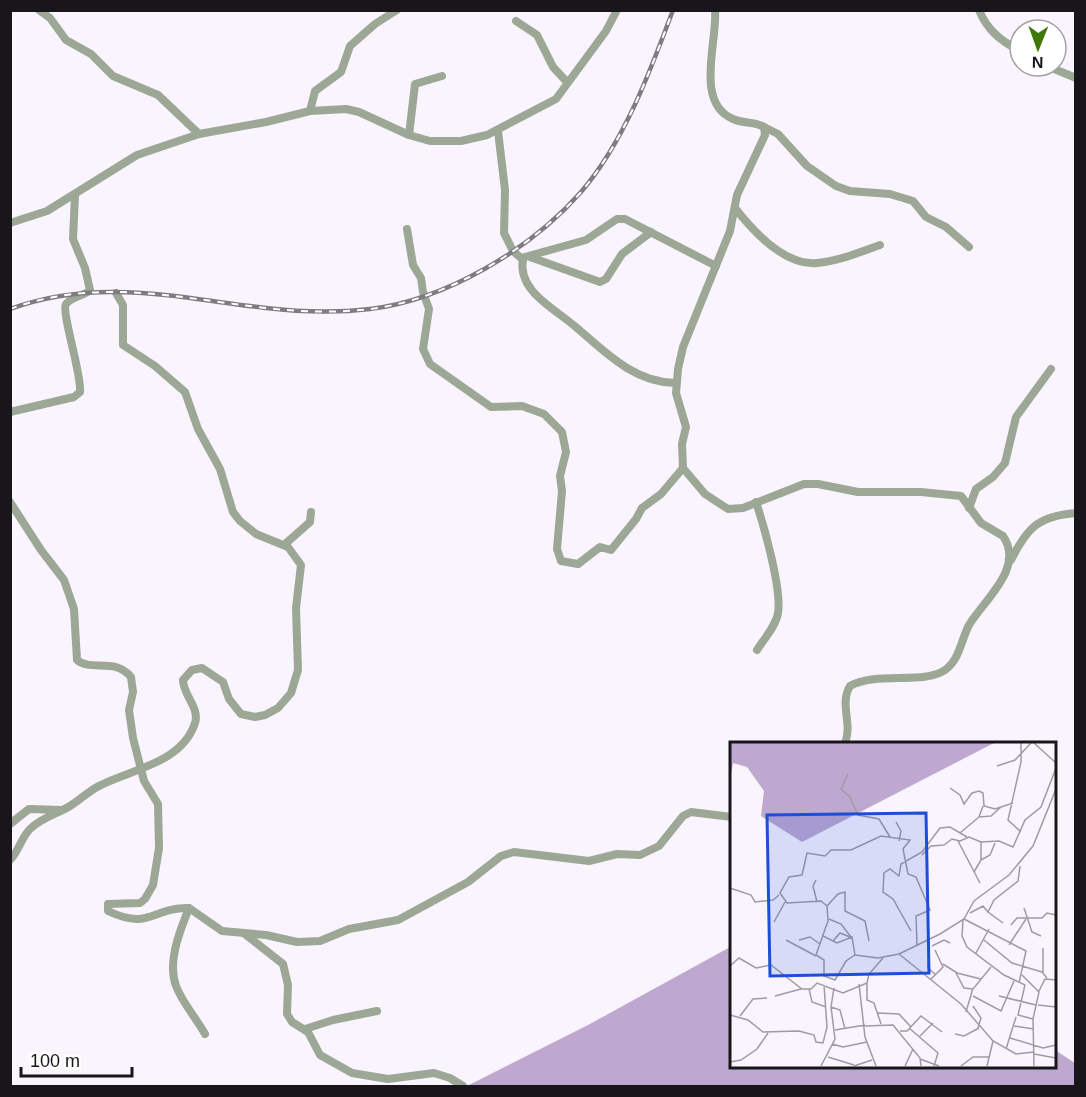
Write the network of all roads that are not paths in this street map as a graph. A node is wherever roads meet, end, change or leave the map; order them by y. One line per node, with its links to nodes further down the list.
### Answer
1 (39, 10): 13 (street)
2 (397, 10): 10 (street)
3 (617, 10): 9 (street)
4 (715, 10): 11 (street)
5 (979, 10): 7 (street)
6 (516, 21): 9 (street)
7 (1008, 43)
8 (441, 76): 14 (street)
9 (567, 82): 12 (street)
10 (310, 111): 13 (street); 14 (street)
11 (764, 128): 16 (street); 21 (street)
12 (498, 131): 14 (street); 22 (street)
13 (199, 134): 15 (street)
14 (409, 135)
15 (75, 195): 17 (street); 27 (street)
16 (735, 208): 20 (street); 23 (street)
17 (10, 223)
18 (406, 229): 28 (street)
19 (651, 232): 22 (street); 22 (street); 23 (street)
20 (880, 245)
21 (969, 247)
22 (527, 258): 26 (street)
23 (716, 266): 26 (street)
24 (116, 293): 34 (street)
25 (1051, 369): 31 (street)
26 (676, 383): 28 (street)
27 (10, 412)
28 (683, 468): 30 (street)
29 (10, 502): 38 (street)
30 (756, 502): 31 (street); 36 (street)
31 (969, 508): 35 (street)
32 (312, 512): 34 (street)
33 (1076, 513): 35 (street)
34 (284, 545): 38 (street)
35 (1007, 567): 37 (street)
36 (757, 650)
37 (844, 742)
38 (141, 771): 39 (street); 43 (street)
39 (62, 810): 41 (street); 42 (street)
40 (730, 817): 44 (street)
41 (10, 824)
42 (10, 860)
43 (189, 908): 44 (street); 47 (street)
44 (243, 933): 46 (street)
45 (377, 1011): 46 (street)
46 (305, 1029): 48 (street)
47 (205, 1034)
48 (463, 1086)

